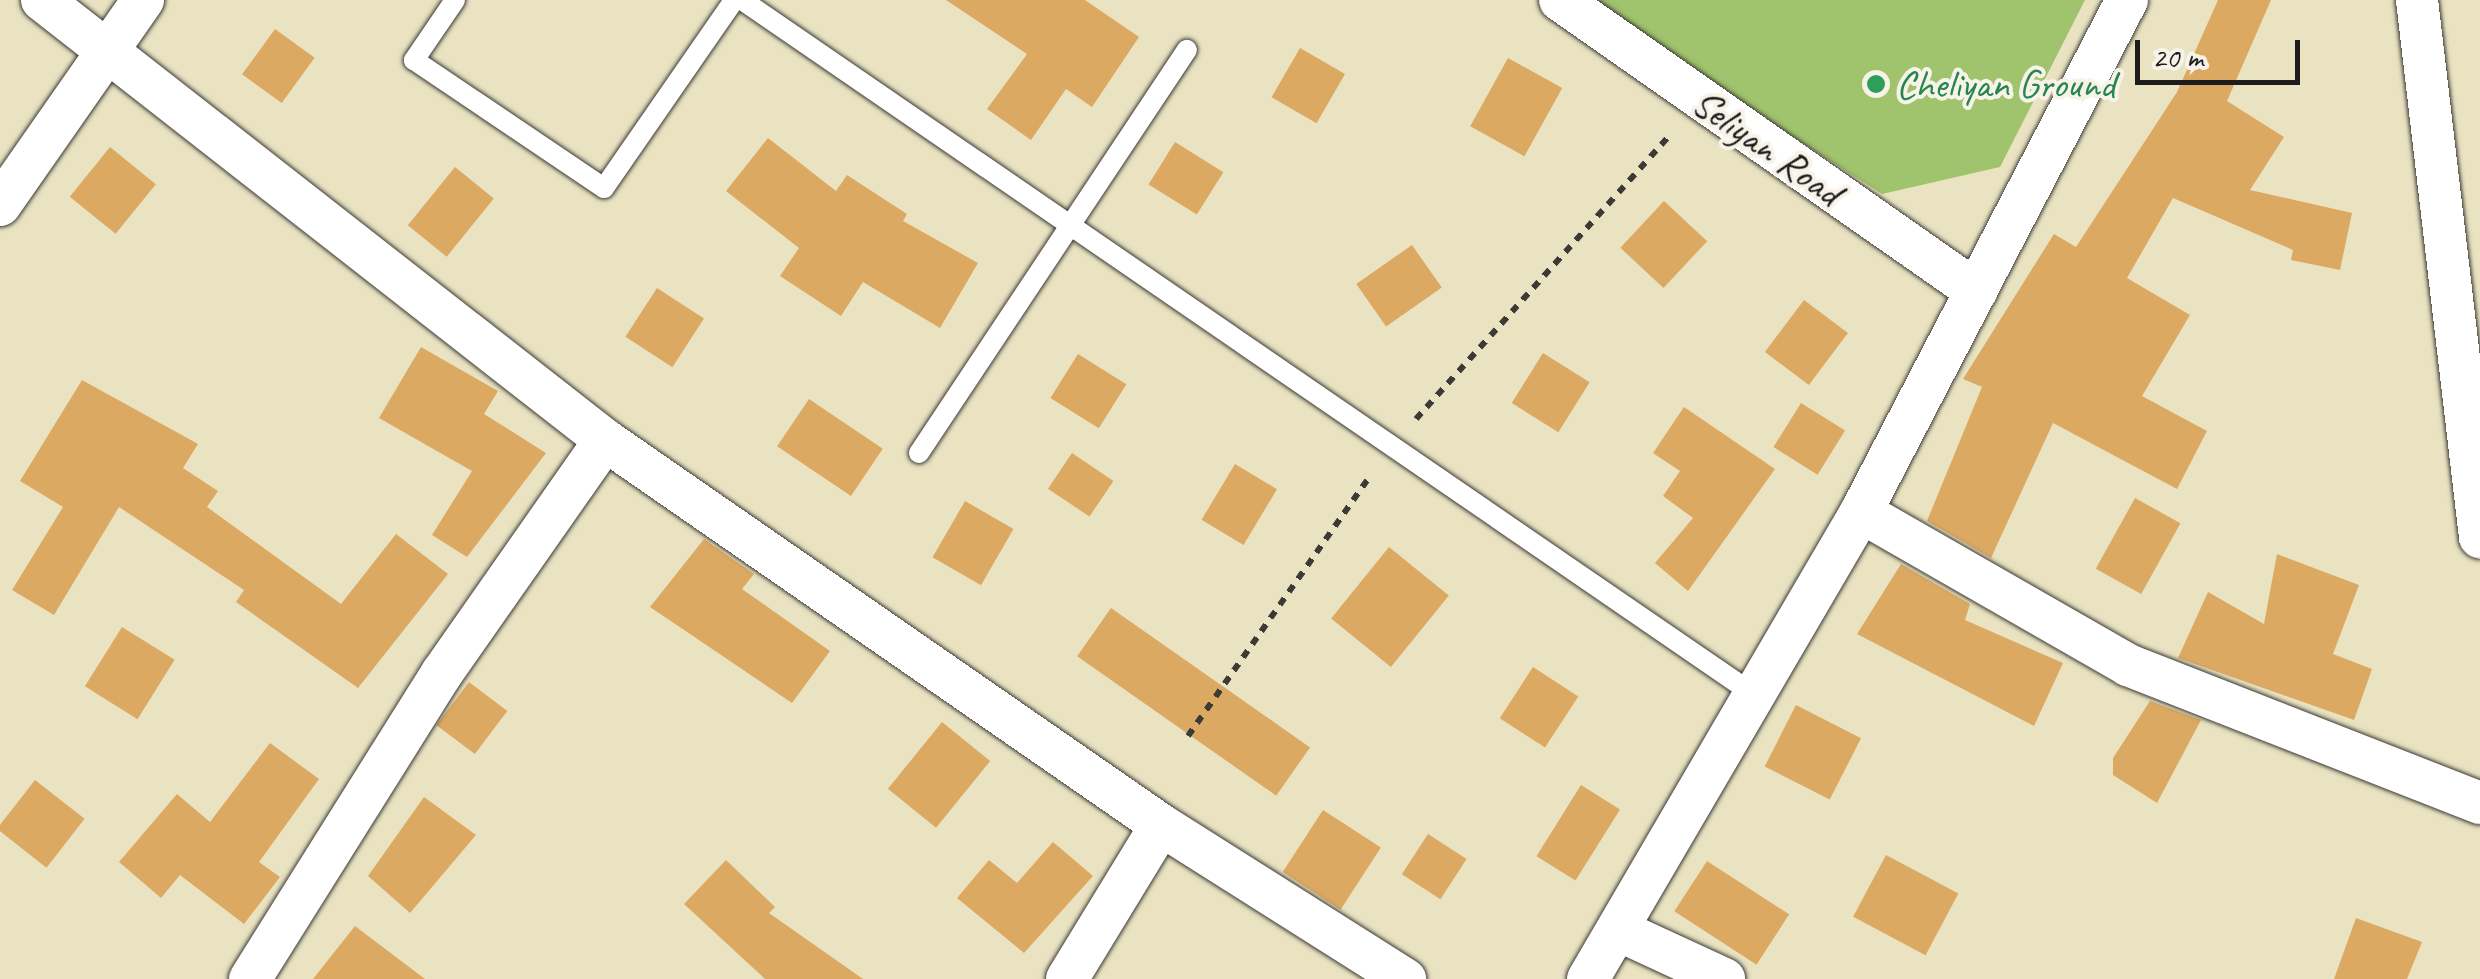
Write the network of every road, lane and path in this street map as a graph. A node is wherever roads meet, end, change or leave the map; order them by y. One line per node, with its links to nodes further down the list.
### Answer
1 (42, 0): 10 (street)
2 (143, 0): 10 (street)
3 (455, 0): 4 (lane)
4 (734, 0)
5 (742, 0): 13 (lane)
6 (1560, 0): 11 (street, Seliyan Road)
7 (2127, 0): 14 (street)
8 (2418, 0): 19 (street)
9 (1187, 50): 13 (lane)
10 (106, 53): 12 (street); 15 (street)
11 (1700, 102): 14 (street, Seliyan Road); 16 (path)
12 (0, 205)
13 (1075, 228): 16 (lane); 17 (lane)
14 (1976, 291): 18 (street)
15 (606, 440): 23 (street); 25 (street)
16 (1390, 448): 20 (lane); 21 (path)
17 (919, 453)
18 (1861, 512): 20 (street); 22 (street)
19 (2480, 536)
20 (1752, 692): 24 (street)
21 (1188, 736)
22 (2480, 803)
23 (1161, 825): 26 (street); 27 (street)
24 (1618, 930): 28 (street); 29 (street)
25 (250, 979)
26 (1067, 979)
27 (1405, 979)
28 (1588, 979)
29 (1724, 979)

